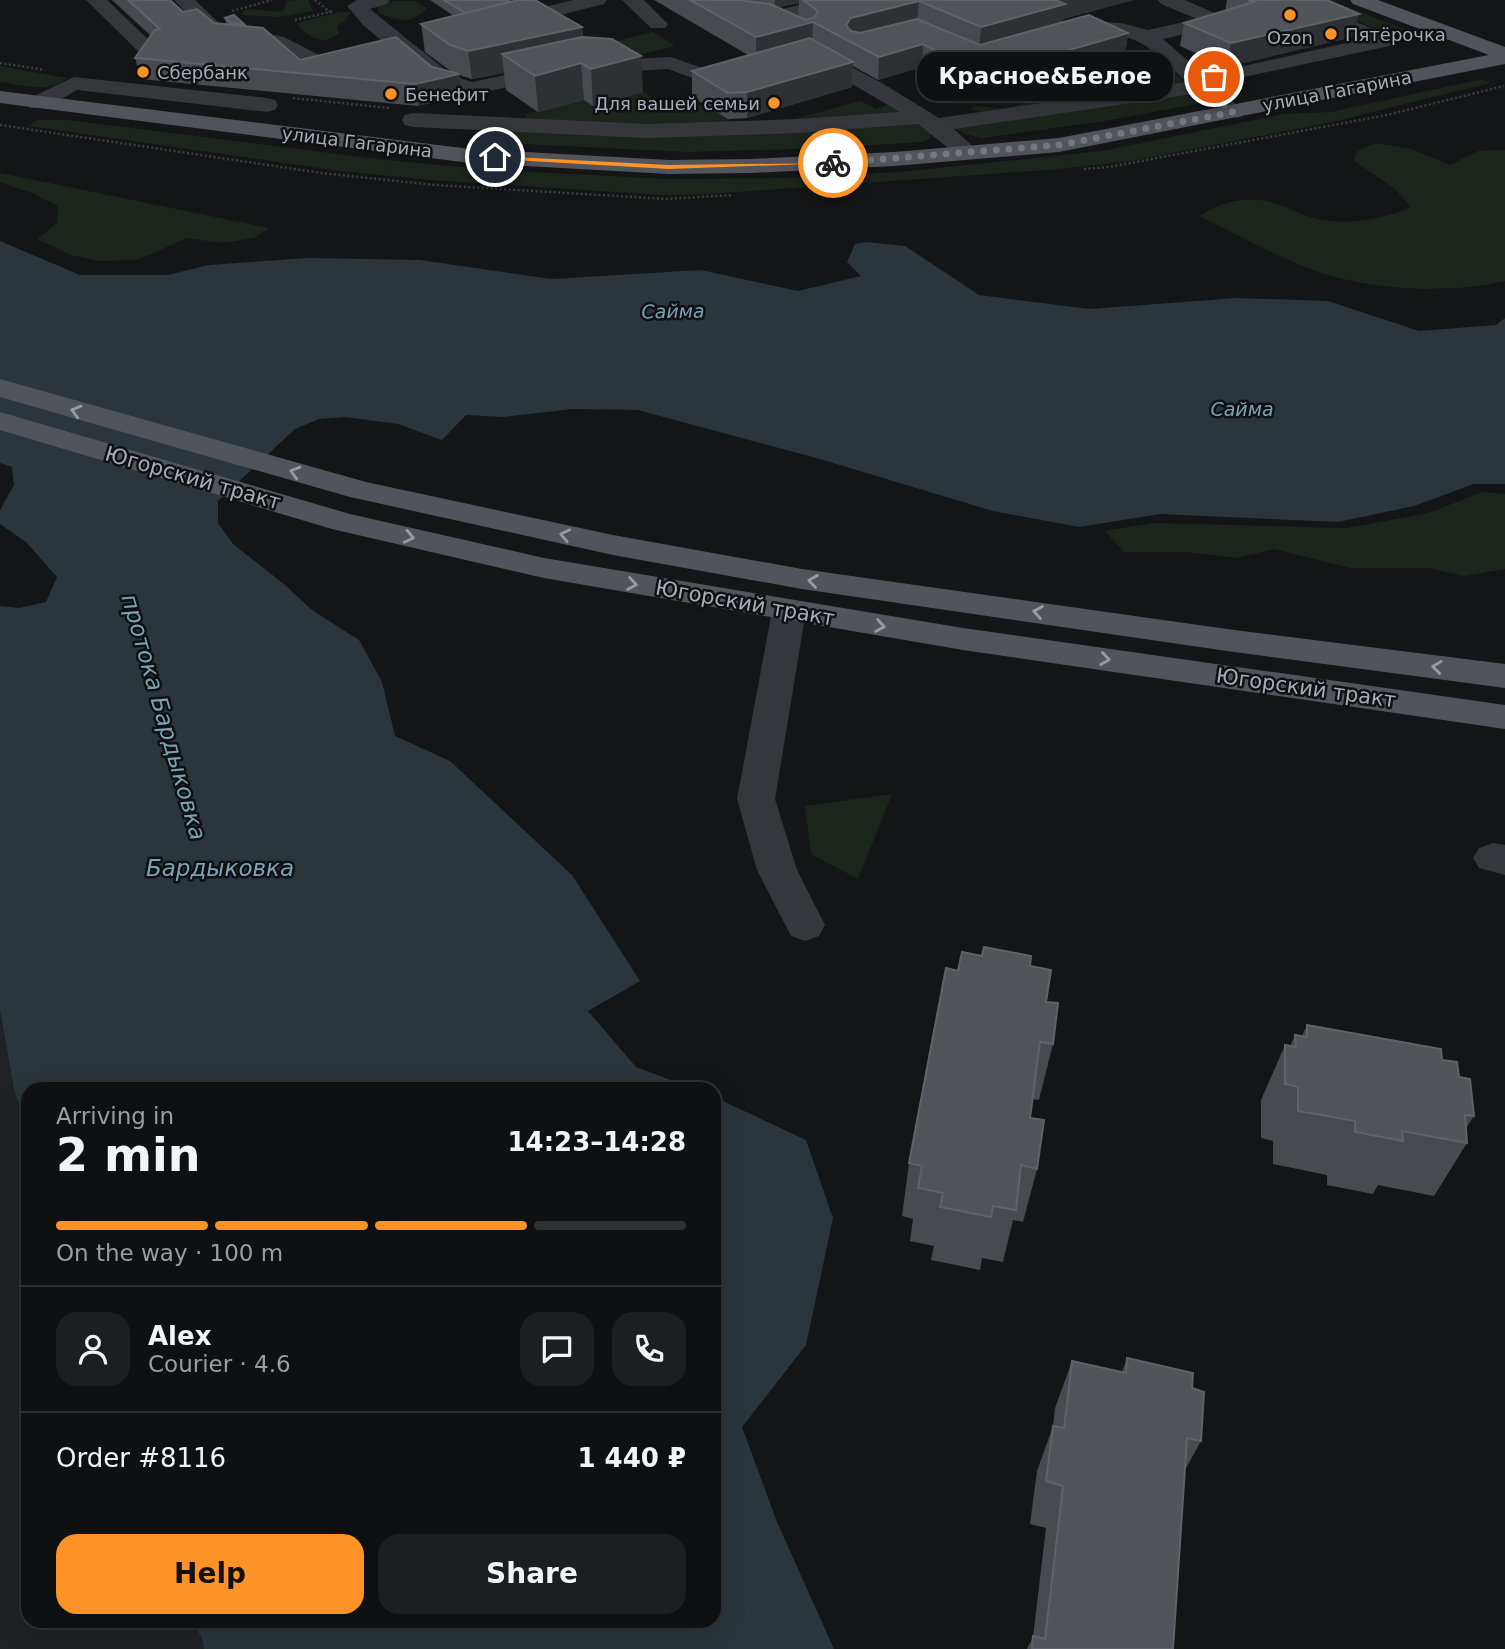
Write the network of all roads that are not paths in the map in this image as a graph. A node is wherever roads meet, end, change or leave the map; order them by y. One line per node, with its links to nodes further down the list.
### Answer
1 (96, 0): 21 (lane)
2 (380, 0): 22 (lane)
3 (597, 0): 11 (lane)
4 (632, 0): 15 (lane)
5 (839, 0): 14 (lane)
6 (1168, 0): 18 (lane)
7 (1360, 0): 23 (main road)
8 (523, 1): 11 (lane)
9 (187, 2): 10 (lane); 22 (lane)
10 (216, 7)
11 (542, 14): 16 (lane)
12 (1325, 16): 26 (lane)
13 (754, 17): 14 (lane)
14 (775, 17): 17 (lane)
15 (658, 24)
16 (489, 27)
17 (795, 28)
18 (1147, 36): 19 (lane); 26 (lane)
19 (1049, 39)
20 (424, 43): 22 (lane)
21 (147, 49)
22 (403, 50): 27 (lane)
23 (1505, 56): 32 (main road, улица Гагарина)
24 (788, 60): 35 (lane)
25 (762, 67): 27 (lane)
26 (1204, 86): 32 (lane); 35 (lane)
27 (471, 89): 36 (lane)
28 (0, 97): 30 (main road, улица Гагарина)
29 (196, 97): 30 (lane); 31 (lane); 33 (lane)
30 (38, 103): 33 (main road, улица Гагарина)
31 (267, 105)
32 (1233, 112): 37 (main road, улица Гагарина)
33 (167, 120): 38 (main road, улица Гагарина)
34 (414, 120): 36 (lane)
35 (930, 121): 36 (lane); 37 (lane)
36 (473, 122): 38 (lane)
37 (970, 154): 38 (main road, улица Гагарина)
38 (470, 156)
39 (0, 388): 42 (main road, Югорский тракт, one-way to 39)
40 (0, 421): 41 (main road, Югорский тракт, one-way to 41)
41 (789, 611): 43 (main road, Югорский тракт, one-way to 43); 44 (lane)
42 (1505, 676)
43 (1505, 717)
44 (804, 925)

